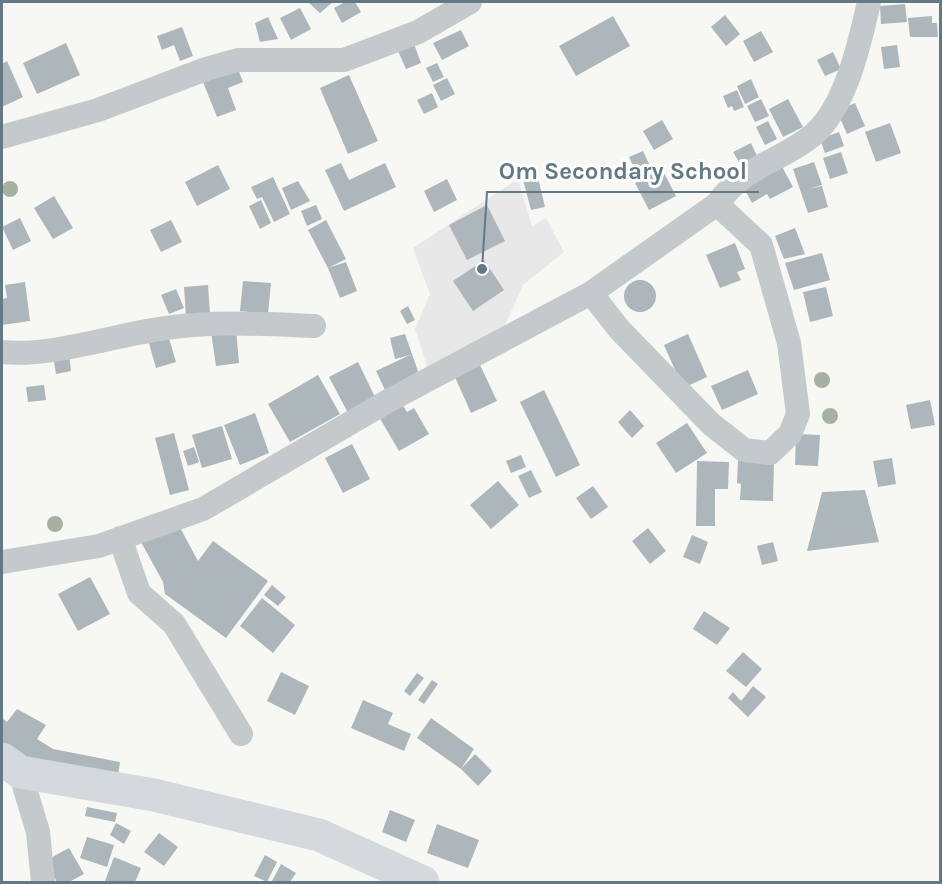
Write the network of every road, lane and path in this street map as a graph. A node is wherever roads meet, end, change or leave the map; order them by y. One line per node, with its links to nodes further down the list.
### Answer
1 (470, 2): 3 (street)
2 (868, 2): 4 (street)
3 (2, 137)
4 (717, 204): 5 (street); 5 (street)
5 (591, 293): 8 (street)
6 (314, 326): 7 (street)
7 (2, 352)
8 (120, 538): 9 (street); 10 (street)
9 (2, 562)
10 (241, 734)
11 (11, 766): 12 (street); 13 (street)
12 (43, 882)
13 (423, 882)

